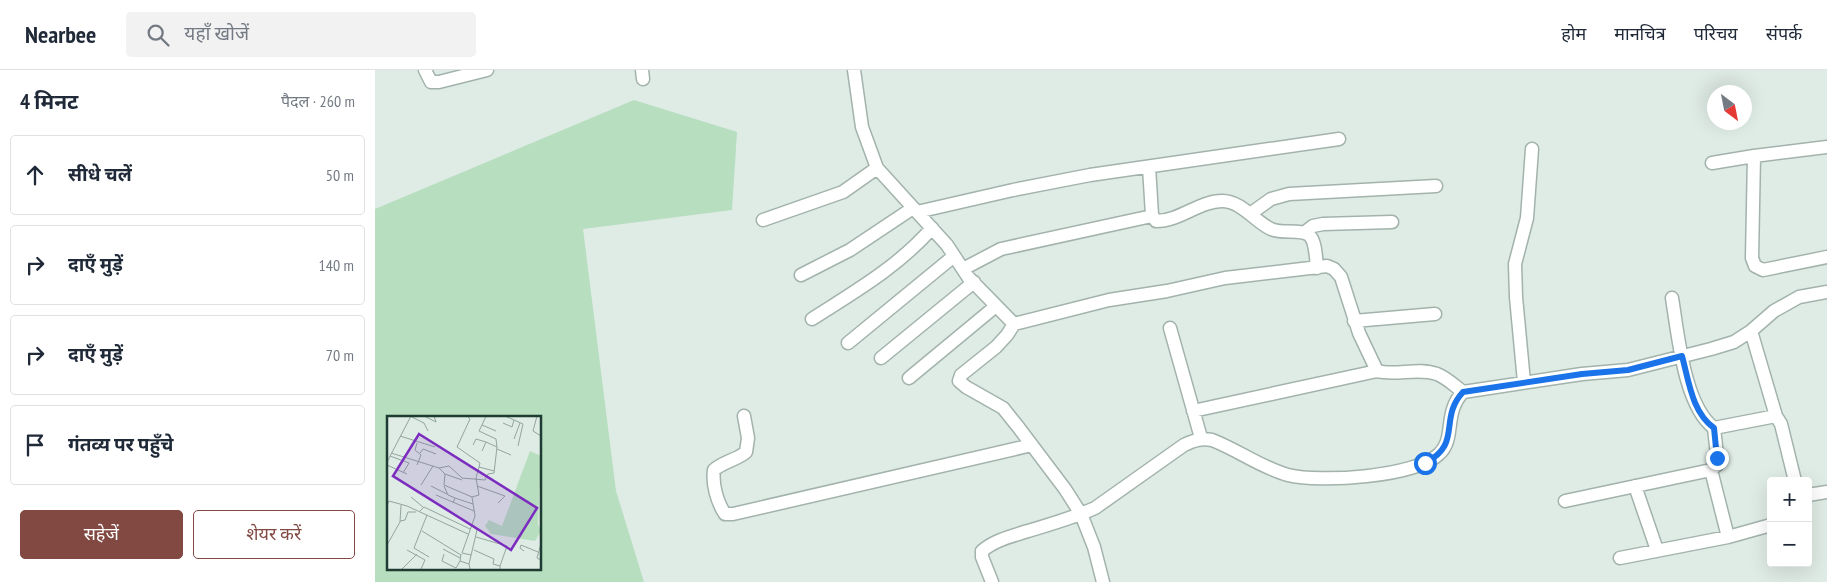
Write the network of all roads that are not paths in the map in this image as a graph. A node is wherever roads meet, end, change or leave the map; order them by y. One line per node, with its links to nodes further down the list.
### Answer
1 (425, 70): 2 (street)
2 (487, 70)
3 (853, 70): 10 (street)
4 (1339, 139): 9 (street)
5 (1827, 147): 7 (street)
6 (1532, 149): 39 (street)
7 (1753, 156): 8 (street); 20 (street)
8 (1712, 163)
9 (1149, 166): 12 (street); 14 (street)
10 (877, 168): 12 (street); 15 (street)
11 (1436, 186): 13 (street)
12 (915, 210): 17 (street); 23 (street)
13 (1250, 214): 14 (street); 18 (street)
14 (1152, 216): 22 (street)
15 (763, 220)
16 (1392, 222): 18 (street)
17 (931, 228): 19 (street); 29 (street)
18 (1304, 232): 21 (street)
19 (954, 256): 22 (street); 34 (street)
20 (1827, 257)
21 (1317, 268): 30 (street); 31 (street)
22 (963, 269): 24 (street)
23 (801, 275)
24 (974, 282): 27 (street); 36 (street)
25 (1827, 292): 33 (street)
26 (1672, 298): 35 (street)
27 (996, 306): 31 (street); 38 (street)
28 (1435, 314): 30 (street)
29 (811, 319)
30 (1354, 321): 37 (street)
31 (1014, 324): 46 (street)
32 (1170, 328): 41 (street)
33 (1751, 331): 35 (street); 43 (street)
34 (848, 344)
35 (1682, 356): 39 (street); 44 (street)
36 (881, 358)
37 (1377, 371): 40 (street); 41 (street)
38 (909, 378)
39 (1524, 382): 40 (street)
40 (1463, 392): 45 (street)
41 (1193, 411): 45 (street)
42 (744, 416): 46 (street)
43 (1776, 416): 44 (street); 48 (street)
44 (1714, 428): 47 (street)
45 (1201, 438): 53 (street)
46 (1031, 444): 53 (street)
47 (1711, 470): 49 (street); 55 (street)
48 (1794, 477)
49 (1635, 486): 52 (street); 56 (street)
50 (1827, 492): 51 (street)
51 (1812, 494)
52 (1565, 501)
53 (1081, 514): 58 (street); 59 (street)
54 (1767, 526): 55 (street)
55 (1728, 538): 56 (street)
56 (1657, 550): 57 (street)
57 (1620, 558)
58 (992, 582)
59 (1103, 582)

